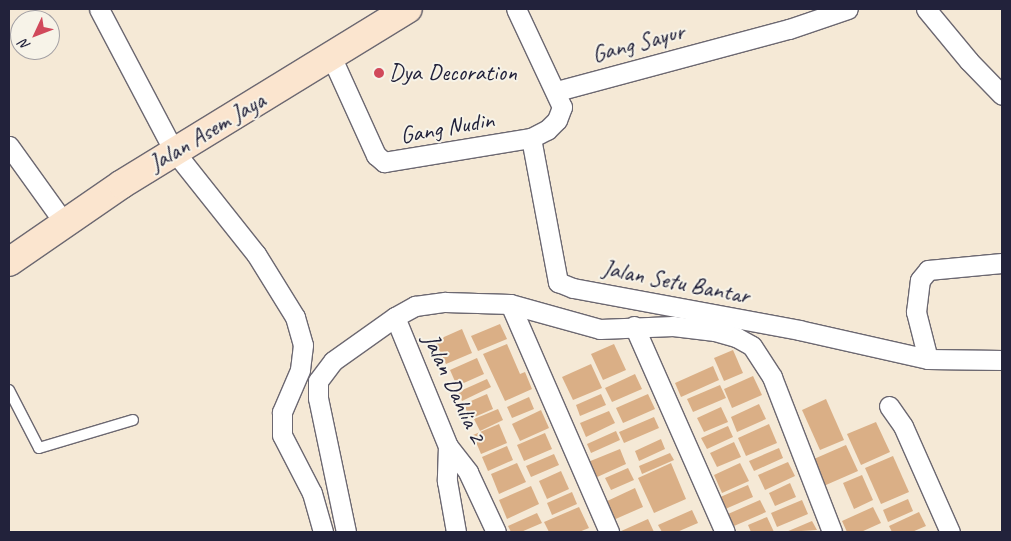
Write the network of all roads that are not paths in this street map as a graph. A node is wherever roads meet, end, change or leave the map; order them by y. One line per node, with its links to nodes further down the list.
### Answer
1 (99, 9): 11 (street)
2 (408, 9): 6 (main road, Jalan Asem Jaya)
3 (516, 9): 8 (street)
4 (848, 9): 8 (street, Gang Sayur)
5 (926, 9): 7 (street)
6 (331, 56): 9 (street, Gang Nudin); 11 (main road, Jalan Asem Jaya)
7 (1002, 95)
8 (560, 99): 9 (street, Gang Nudin)
9 (531, 138): 18 (street, Jalan Setu Bantar)
10 (9, 146): 12 (street)
11 (174, 151): 12 (main road, Jalan Asem Jaya); 24 (street)
12 (65, 224): 13 (main road, Jalan Asem Jaya)
13 (9, 262)
14 (1002, 263): 18 (street)
15 (510, 304): 16 (street); 17 (street); 28 (street)
16 (395, 317): 23 (street, Jalan Dahlia 2); 25 (street)
17 (634, 326): 29 (street); 30 (street)
18 (928, 359): 19 (street)
19 (1002, 360)
20 (9, 390): 22 (lane)
21 (889, 406): 31 (street)
22 (132, 420)
23 (448, 446): 26 (street); 27 (street, Jalan Dahlia 2)
24 (323, 532)
25 (346, 532)
26 (456, 532)
27 (496, 532)
28 (609, 532)
29 (725, 532)
30 (832, 532)
31 (950, 532)

